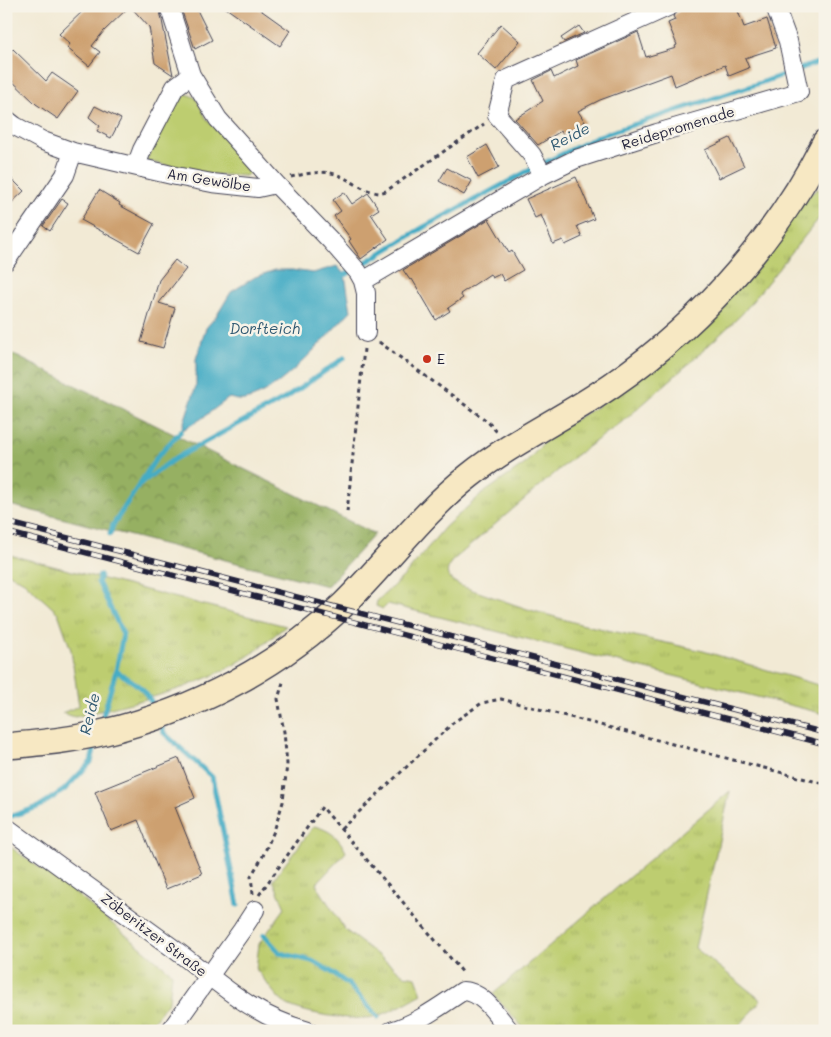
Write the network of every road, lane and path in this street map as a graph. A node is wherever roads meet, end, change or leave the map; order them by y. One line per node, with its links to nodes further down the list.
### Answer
1 (169, 6): 4 (street)
2 (670, 6): 5 (street)
3 (775, 6): 10 (street, Reidepromenade)
4 (191, 75): 9 (street); 12 (street)
5 (497, 115): 10 (street); 12 (path)
6 (6, 118): 8 (street, Am Gewölbe)
7 (825, 142): 11 (main road)
8 (73, 152): 9 (street, Am Gewölbe); 13 (street)
9 (136, 166): 12 (street, Am Gewölbe)
10 (539, 167): 14 (street, Reidepromenade)
11 (818, 171): 16 (main road)
12 (276, 184): 14 (street)
13 (6, 262)
14 (358, 272): 15 (street)
15 (366, 333): 16 (path); 17 (path)
16 (509, 448): 19 (main road)
17 (347, 512)
18 (287, 675): 23 (path)
19 (6, 746)
20 (825, 784): 21 (path)
21 (341, 829): 23 (path); 25 (path)
22 (12, 831): 24 (street, Zöberitzer Straße)
23 (255, 910): 24 (street)
24 (209, 976): 26 (street); 27 (street, Zöberitzer Straße)
25 (470, 991): 28 (street); 29 (street)
26 (170, 1031)
27 (308, 1031)
28 (392, 1031)
29 (510, 1031)

